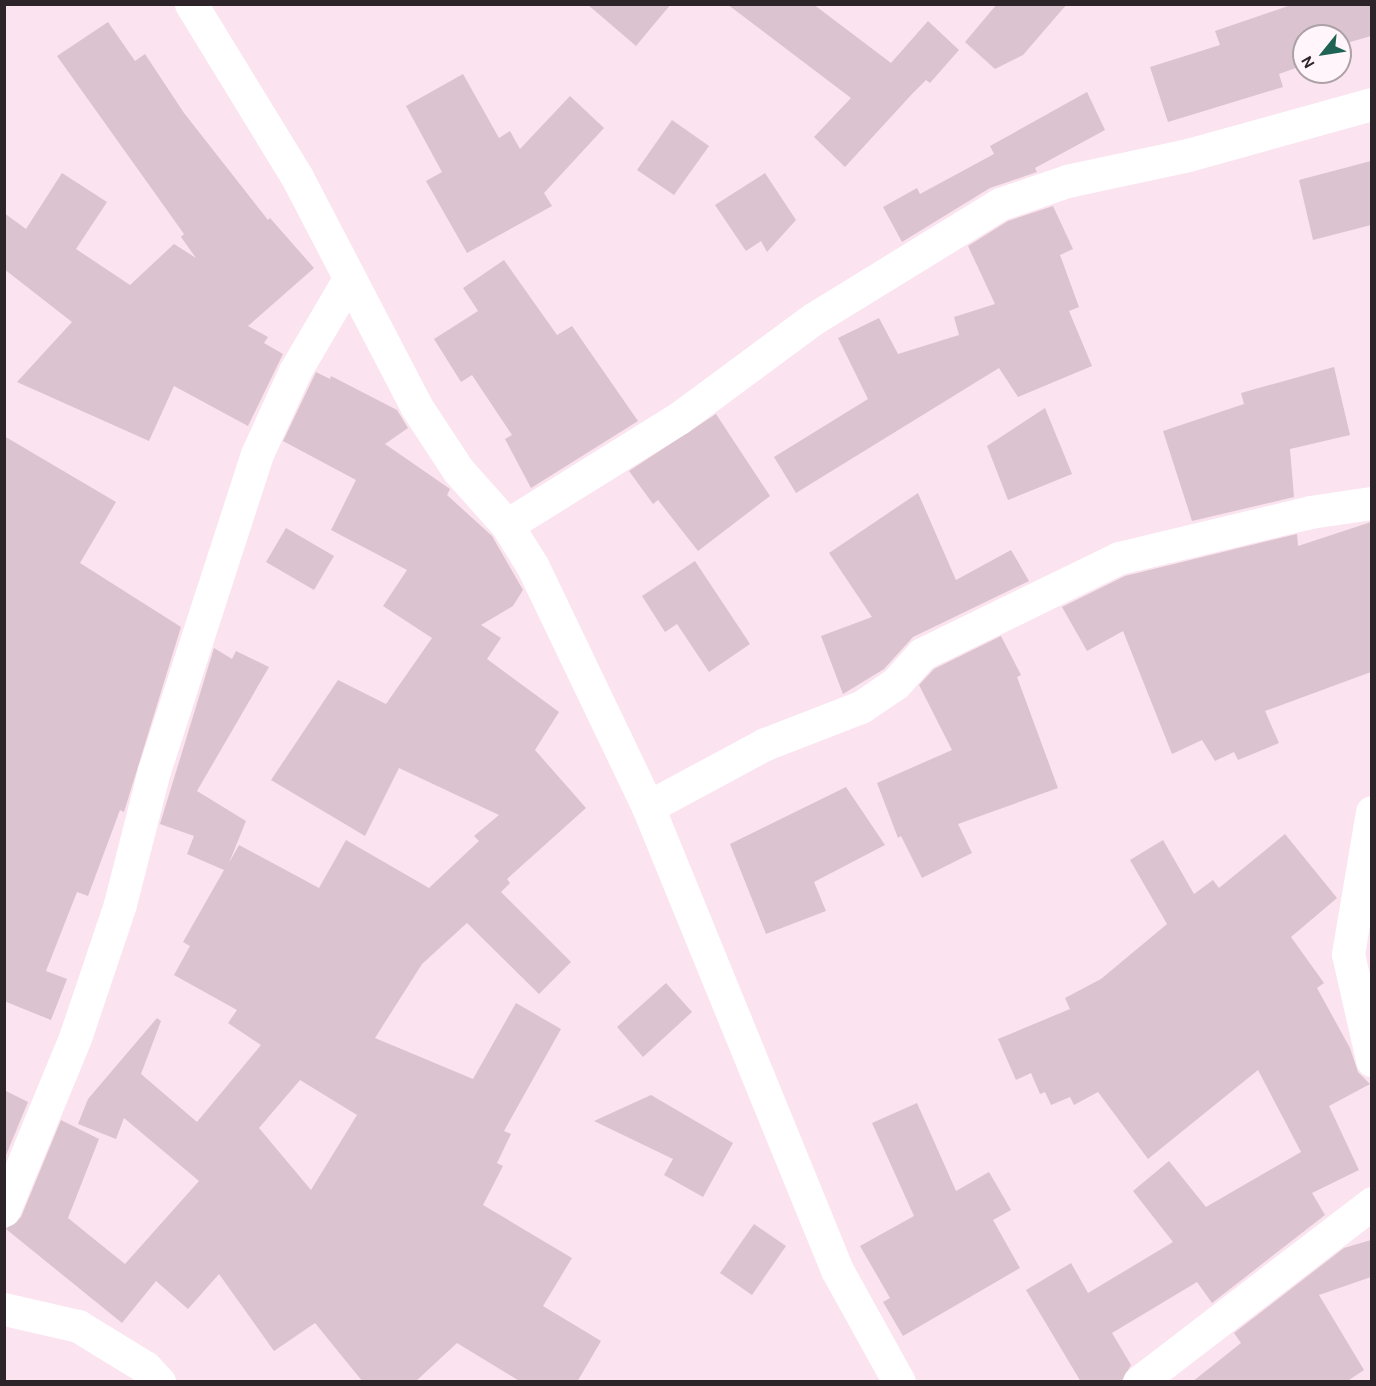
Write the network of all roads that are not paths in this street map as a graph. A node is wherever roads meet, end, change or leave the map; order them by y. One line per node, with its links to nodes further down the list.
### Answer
1 (191, 4): 3 (street)
2 (1371, 104): 5 (street)
3 (349, 279): 5 (street); 10 (street)
4 (1371, 503): 6 (street)
5 (507, 525): 6 (street)
6 (648, 807): 13 (street)
7 (1371, 812): 8 (street)
8 (1371, 1060)
9 (1371, 1203): 14 (street)
10 (4, 1210)
11 (4, 1309): 12 (street)
12 (159, 1382)
13 (899, 1382)
14 (1139, 1382)

